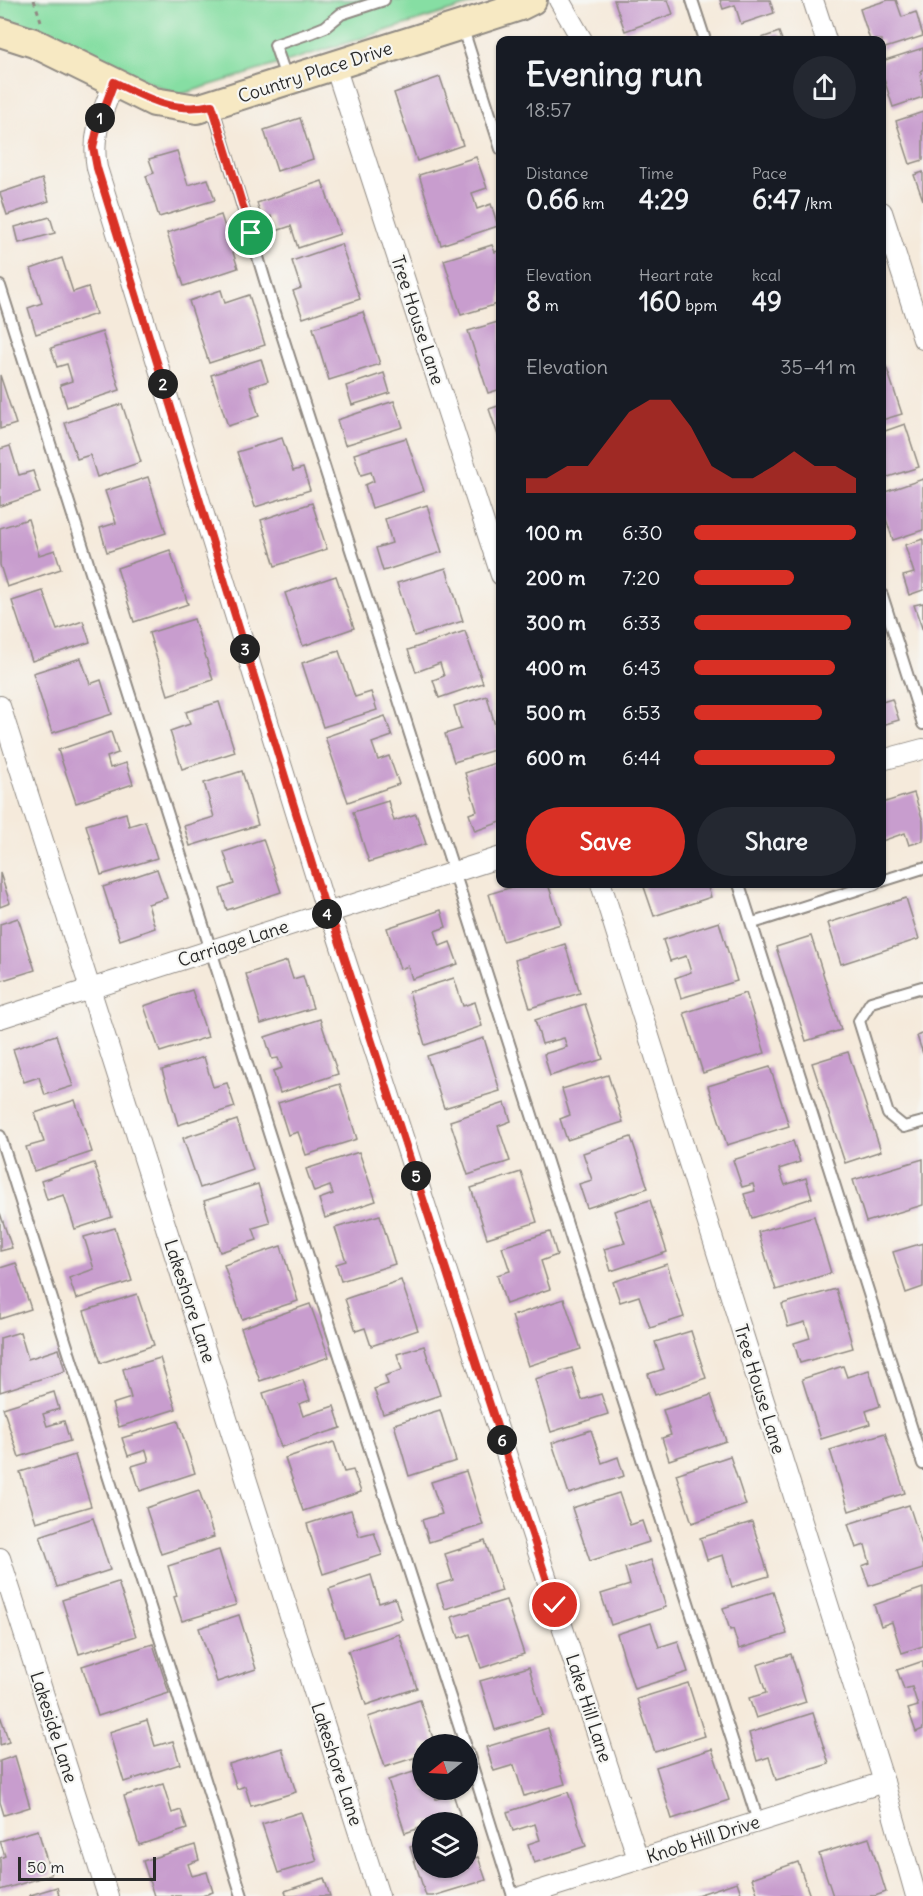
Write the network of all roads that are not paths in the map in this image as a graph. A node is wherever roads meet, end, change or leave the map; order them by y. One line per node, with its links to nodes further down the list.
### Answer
1 (384, 0): 12 (lane)
2 (532, 0): 6 (street, Country Place Drive)
3 (559, 0): 8 (street)
4 (692, 0): 9 (lane)
5 (813, 0): 10 (street)
6 (462, 26): 11 (street, Country Place Drive); 15 (lane)
7 (0, 32): 13 (street, Country Place Drive)
8 (580, 36)
9 (704, 36)
10 (825, 36)
11 (334, 66): 12 (street, Country Place Drive); 19 (street, Tree House Lane)
12 (287, 80): 14 (street, Country Place Drive)
13 (114, 82): 14 (street, Country Place Drive); 32 (street, Lake Hill Lane)
14 (212, 105): 27 (lane)
15 (496, 133)
16 (886, 224): 18 (street)
17 (0, 286): 34 (lane)
18 (923, 339)
19 (496, 560)
20 (886, 608): 22 (lane)
21 (0, 706): 35 (street, Lakeshore Lane)
22 (923, 724)
23 (923, 749): 24 (street)
24 (886, 759)
25 (496, 859): 27 (street, Carriage Lane)
26 (923, 868): 28 (lane)
27 (455, 872): 32 (street, Carriage Lane); 45 (lane)
28 (886, 880)
29 (602, 888): 43 (street, Tree House Lane)
30 (740, 888): 33 (lane)
31 (862, 888): 33 (lane)
32 (327, 913): 34 (street, Carriage Lane); 46 (street, Lake Hill Lane)
33 (753, 923): 40 (lane)
34 (211, 950): 35 (street, Carriage Lane); 42 (lane)
35 (91, 989): 37 (street, Carriage Lane); 49 (street, Lakeshore Lane)
36 (923, 990): 38 (lane)
37 (0, 1018)
38 (923, 1122)
39 (0, 1136): 48 (lane)
40 (923, 1464)
41 (0, 1558): 47 (street, Lakeside Lane)
42 (462, 1734)
43 (884, 1782): 45 (street, Knob Hill Drive); 52 (street, Tree House Lane)
44 (478, 1785): 50 (lane)
45 (758, 1821): 46 (street, Knob Hill Drive)
46 (638, 1859): 51 (street, Knob Hill Drive)
47 (108, 1896)
48 (242, 1896)
49 (379, 1896)
50 (513, 1896)
51 (523, 1896)
52 (916, 1896)

